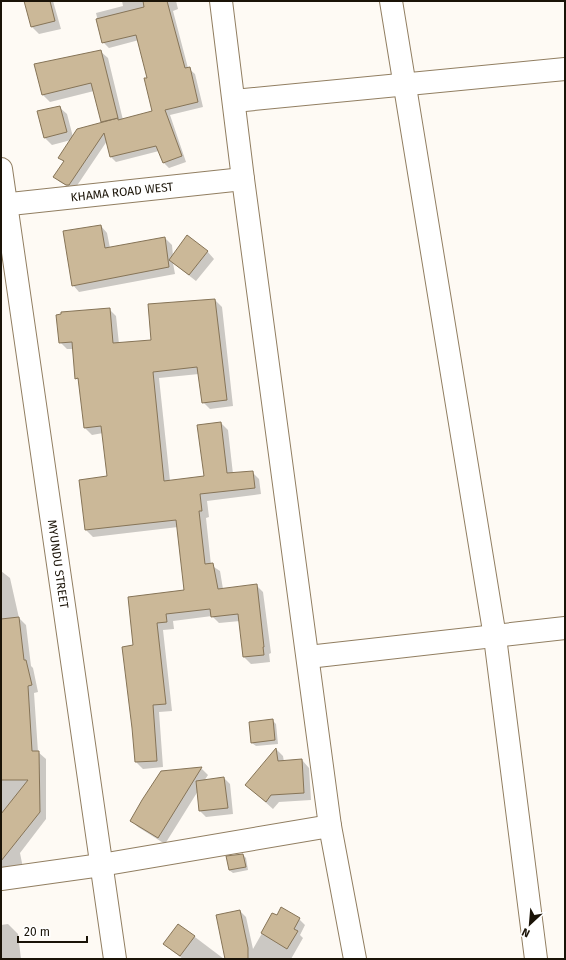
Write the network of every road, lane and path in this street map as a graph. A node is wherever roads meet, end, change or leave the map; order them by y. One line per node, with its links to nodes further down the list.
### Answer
1 (221, 1): 5 (street)
2 (390, 1): 4 (street)
3 (565, 69): 4 (street)
4 (403, 83): 5 (street); 10 (street)
5 (234, 101): 7 (street)
6 (1, 169): 8 (street, MYUNDU STREET)
7 (243, 179): 8 (street, KHAMA ROAD WEST); 11 (street)
8 (4, 204): 13 (street, MYUNDU STREET)
9 (565, 628): 10 (street)
10 (495, 637): 11 (street); 17 (street)
11 (308, 657): 12 (street)
12 (330, 826): 13 (street); 16 (street)
13 (101, 865): 14 (street); 15 (street, MYUNDU STREET)
14 (1, 879)
15 (114, 959)
16 (355, 959)
17 (536, 959)

